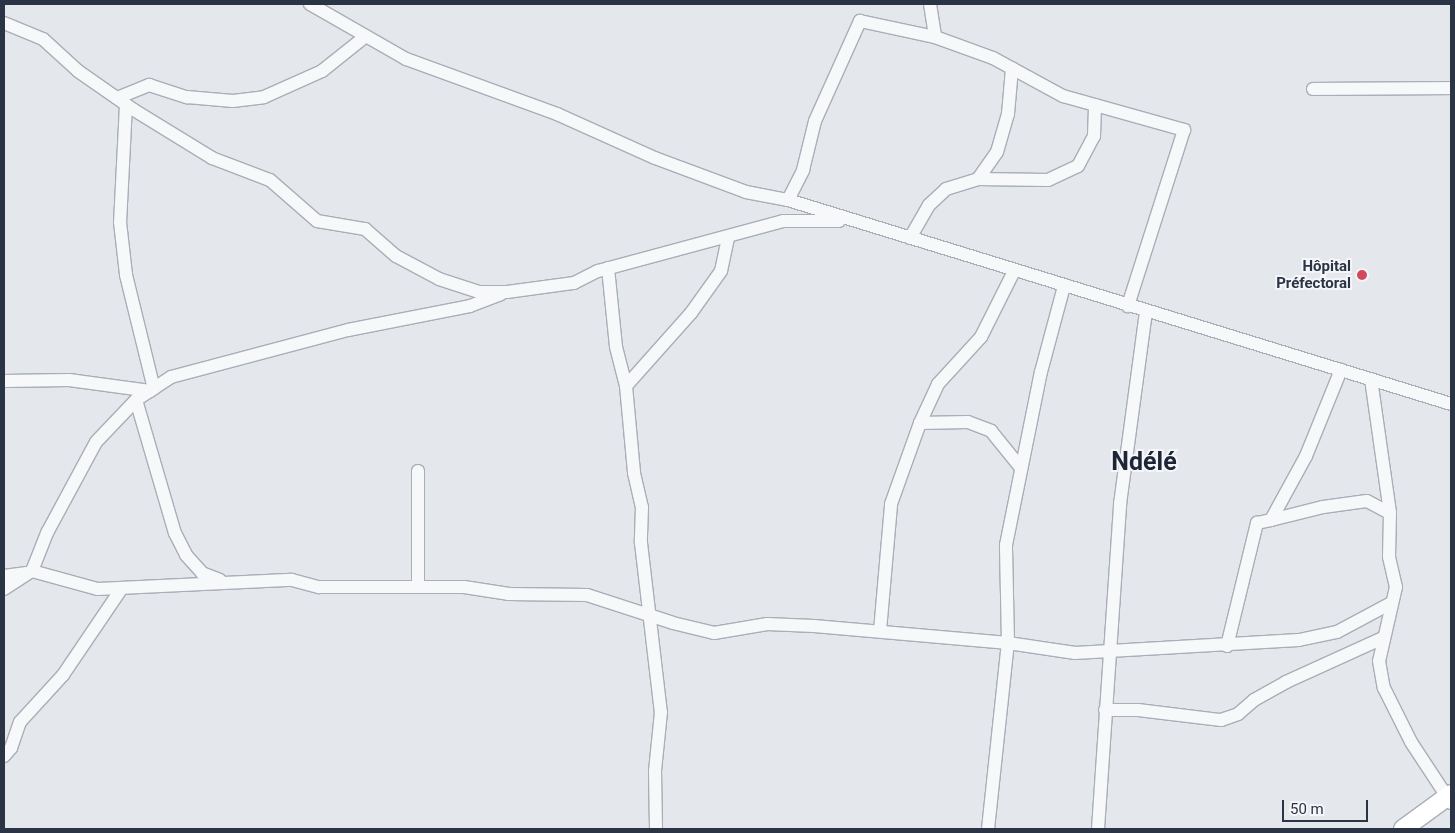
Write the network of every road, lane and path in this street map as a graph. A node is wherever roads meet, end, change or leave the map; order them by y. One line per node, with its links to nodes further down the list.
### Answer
1 (310, 4): 4 (street)
2 (930, 4): 5 (street)
3 (6, 20): 9 (street)
4 (366, 36): 9 (street); 12 (street)
5 (935, 36): 6 (street); 12 (street)
6 (1012, 68): 10 (street); 11 (street)
7 (1451, 88): 8 (street)
8 (1313, 89)
9 (122, 102): 19 (street); 26 (street)
10 (1094, 105): 11 (street); 20 (street)
11 (978, 179): 15 (street)
12 (788, 200): 13 (street)
13 (852, 220): 14 (street); 15 (street)
14 (728, 238): 16 (street); 25 (street)
15 (910, 238): 17 (street)
16 (608, 268): 19 (street); 25 (street)
17 (1014, 271): 18 (street); 29 (street)
18 (1064, 286): 20 (street); 30 (street)
19 (507, 292): 26 (street)
20 (1128, 306): 21 (street)
21 (1146, 311): 22 (street); 46 (street)
22 (1341, 370): 23 (street); 33 (street)
23 (1371, 379): 28 (street); 32 (street)
24 (4, 381): 26 (street)
25 (626, 386): 41 (street)
26 (152, 390): 27 (street)
27 (136, 400): 34 (street); 36 (street)
28 (1451, 404)
29 (920, 423): 30 (street); 42 (street)
30 (1021, 468): 44 (street)
31 (418, 471): 37 (street)
32 (1390, 513): 33 (street); 40 (street)
33 (1270, 520): 45 (street)
34 (31, 572): 35 (street); 38 (street); 39 (street)
35 (4, 576)
36 (224, 581): 37 (street); 39 (street)
37 (418, 586): 41 (street)
38 (4, 588)
39 (122, 588): 48 (street)
40 (1391, 603): 43 (street); 45 (street)
41 (652, 616): 42 (street); 50 (street)
42 (880, 631): 44 (street)
43 (1383, 638): 47 (street); 49 (street)
44 (1008, 643): 46 (street); 51 (street)
45 (1227, 646): 46 (street)
46 (1108, 654): 47 (street)
47 (1105, 710): 52 (street)
48 (4, 756)
49 (1450, 798): 53 (main road)
50 (656, 829)
51 (988, 829)
52 (1098, 829)
53 (1403, 829)

